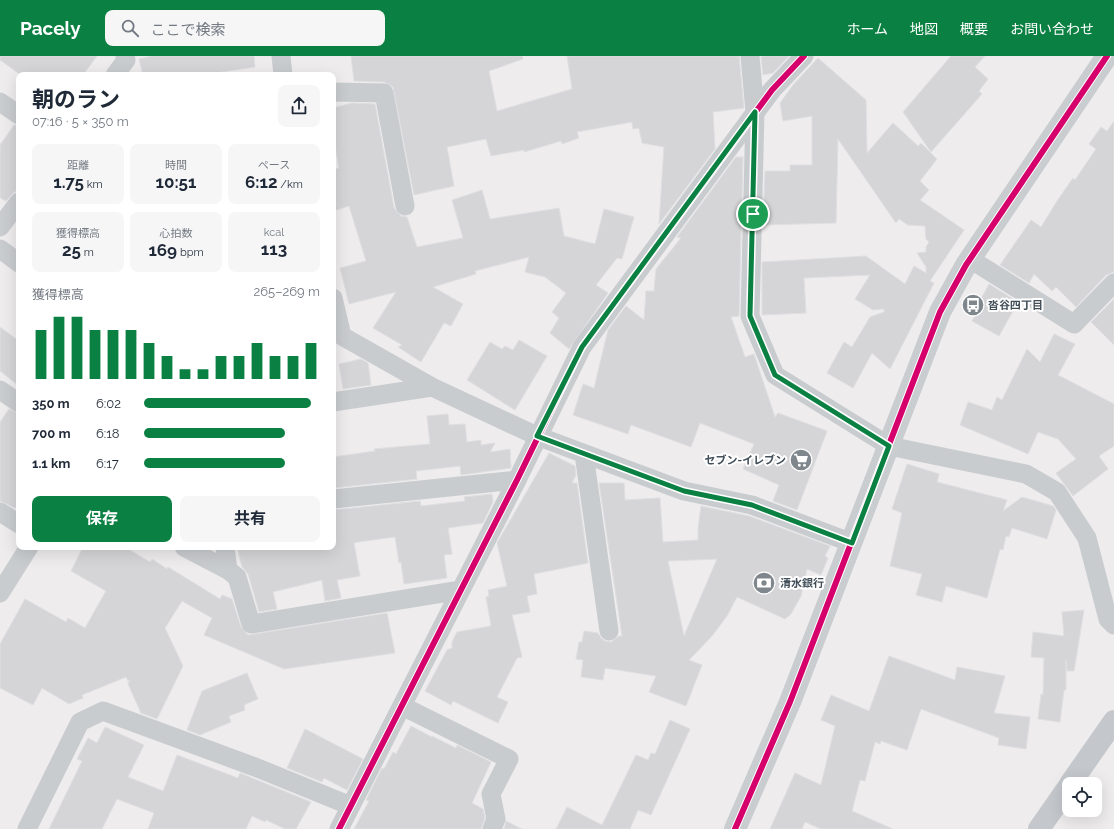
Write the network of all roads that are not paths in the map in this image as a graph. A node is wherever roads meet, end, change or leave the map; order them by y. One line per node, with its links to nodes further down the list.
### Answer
1 (124, 56): 6 (street)
2 (281, 56): 7 (street)
3 (750, 56): 10 (street)
4 (804, 56): 10 (street)
5 (1107, 56): 16 (street)
6 (117, 72)
7 (283, 72)
8 (336, 92): 13 (street)
9 (0, 102): 11 (street)
10 (755, 112): 24 (street); 25 (street)
11 (16, 114)
12 (16, 206): 14 (street)
13 (405, 206)
14 (0, 227)
15 (0, 249): 17 (street)
16 (970, 259): 18 (street); 25 (street)
17 (16, 260)
18 (1114, 283)
19 (336, 311): 20 (street)
20 (432, 387): 23 (street); 24 (street)
21 (0, 390): 22 (street)
22 (16, 401)
23 (336, 402)
24 (537, 436): 26 (street); 27 (street)
25 (889, 446): 31 (street); 38 (street)
26 (584, 454): 31 (street); 39 (street)
27 (517, 480): 28 (street); 36 (street)
28 (336, 499)
29 (0, 512): 30 (street)
30 (16, 522)
31 (852, 543): 48 (street)
32 (27, 550): 37 (street)
33 (190, 550): 35 (street)
34 (225, 550): 35 (street)
35 (228, 570): 36 (street)
36 (461, 590): 40 (street)
37 (0, 593)
38 (1114, 625)
39 (609, 631)
40 (402, 706): 44 (street); 47 (street)
41 (1114, 721): 42 (main road)
42 (1076, 777)
43 (1062, 796): 49 (main road)
44 (351, 806): 45 (street); 46 (street)
45 (27, 829)
46 (339, 829)
47 (492, 829)
48 (736, 829)
49 (1039, 829)

